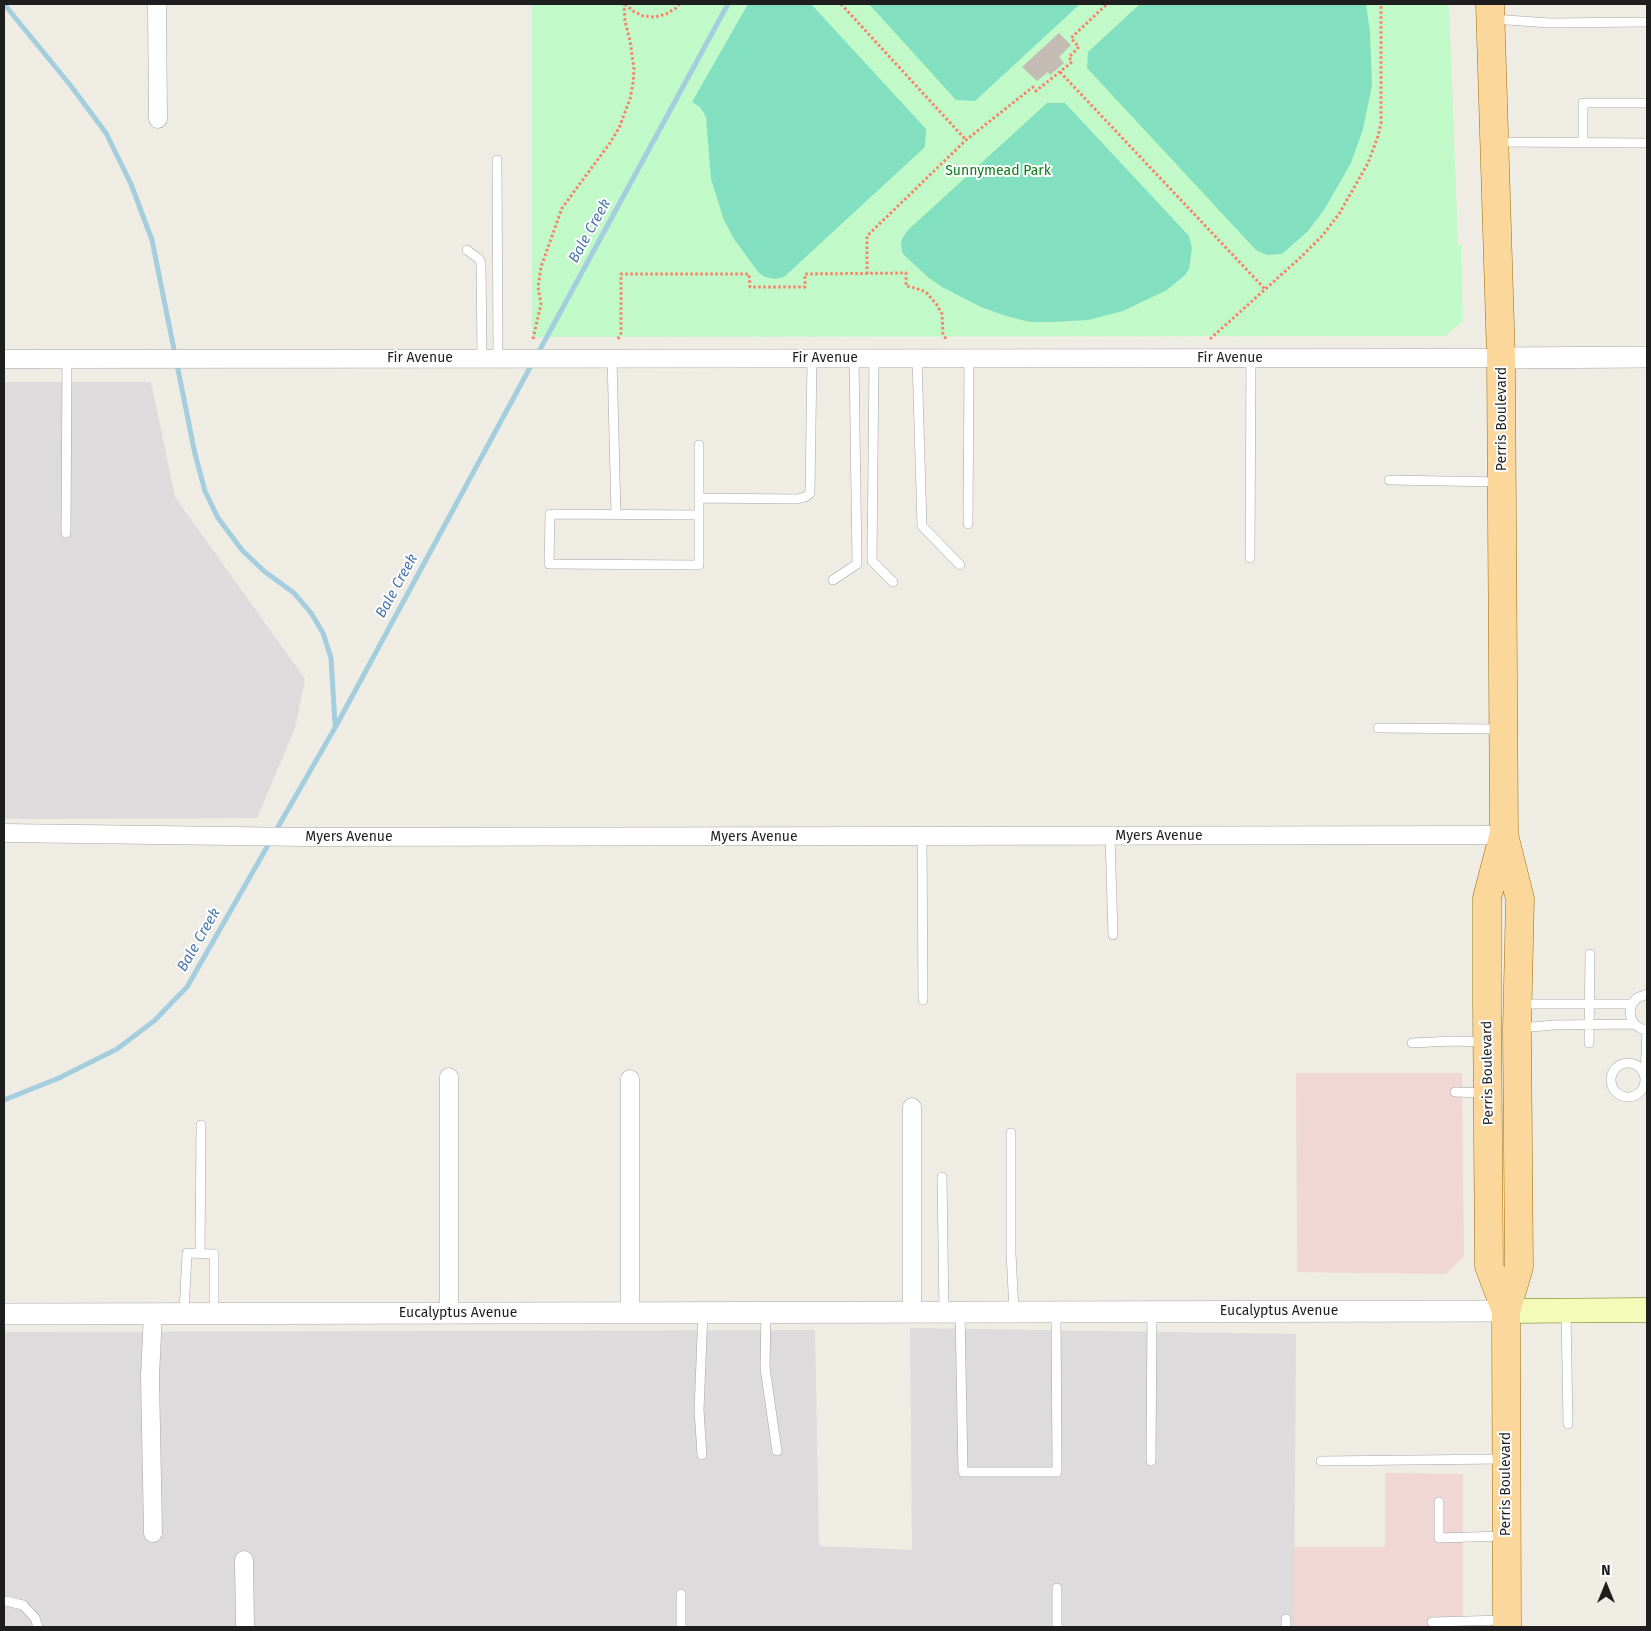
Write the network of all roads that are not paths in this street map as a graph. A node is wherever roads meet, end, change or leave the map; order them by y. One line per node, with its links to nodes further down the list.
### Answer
1 (157, 4): 5 (street)
2 (1490, 11): 3 (lane); 6 (main road, Perris Boulevard)
3 (1647, 22)
4 (1647, 102): 7 (lane)
5 (158, 119)
6 (1494, 142): 7 (lane); 20 (main road, Perris Boulevard)
7 (1583, 143): 8 (lane)
8 (1647, 144)
9 (497, 160): 12 (lane)
10 (467, 250): 12 (lane)
11 (1647, 357): 20 (street, Fir Avenue)
12 (490, 358): 13 (street, Fir Avenue); 22 (street, Fir Avenue)
13 (612, 358): 14 (street, Fir Avenue); 27 (lane)
14 (812, 358): 15 (street, Fir Avenue); 26 (lane)
15 (854, 358): 16 (street, Fir Avenue); 33 (lane)
16 (874, 358): 17 (street, Fir Avenue); 34 (lane)
17 (917, 358): 18 (street, Fir Avenue); 32 (lane)
18 (969, 358): 19 (street, Fir Avenue); 29 (lane)
19 (1251, 358): 20 (street, Fir Avenue); 31 (lane)
20 (1501, 358): 25 (main road, Perris Boulevard)
21 (4, 359): 22 (street, Fir Avenue)
22 (67, 359): 30 (lane)
23 (699, 444): 26 (lane)
24 (1389, 480): 25 (lane)
25 (1502, 482): 36 (main road, Perris Boulevard)
26 (699, 498): 28 (lane)
27 (616, 514): 28 (lane); 28 (lane)
28 (699, 515)
29 (968, 524)
30 (66, 533)
31 (1250, 558)
32 (960, 565)
33 (833, 580)
34 (893, 582)
35 (1378, 728): 36 (lane)
36 (1503, 729): 38 (main road, Perris Boulevard)
37 (4, 833): 39 (street, Myers Avenue)
38 (1504, 835): 40 (street, Myers Avenue); 47 (main road, Perris Boulevard); 51 (main road, Perris Boulevard)
39 (922, 836): 40 (street, Myers Avenue); 44 (lane)
40 (1110, 836): 41 (lane)
41 (1113, 935)
42 (1590, 954): 45 (lane)
43 (1647, 994): 46 (lane)
44 (923, 1000)
45 (1590, 1004): 46 (lane); 47 (lane); 48 (lane)
46 (1632, 1004): 49 (lane)
47 (1517, 1017): 48 (lane); 64 (main road, Perris Boulevard)
48 (1589, 1024): 49 (lane); 53 (lane)
49 (1634, 1024): 50 (lane)
50 (1647, 1031): 56 (lane)
51 (1487, 1042): 52 (lane); 58 (main road, Perris Boulevard)
52 (1412, 1043)
53 (1589, 1043)
54 (449, 1077): 77 (street)
55 (630, 1079): 72 (street)
56 (1647, 1090)
57 (1455, 1092): 58 (lane)
58 (1488, 1093): 64 (main road, Perris Boulevard)
59 (912, 1107): 67 (street)
60 (201, 1125): 63 (lane)
61 (1011, 1133): 69 (lane)
62 (942, 1177): 68 (lane)
63 (200, 1253): 75 (lane); 76 (lane)
64 (1506, 1310): 65 (main road, Eucalyptus Avenue); 71 (street, Eucalyptus Avenue); 83 (main road, Perris Boulevard)
65 (1566, 1310): 66 (main road, Eucalyptus Avenue); 80 (lane)
66 (1647, 1310)
67 (912, 1311): 68 (street, Eucalyptus Avenue); 74 (street, Eucalyptus Avenue)
68 (952, 1311): 69 (street, Eucalyptus Avenue); 70 (lane)
69 (1014, 1311): 70 (street, Eucalyptus Avenue)
70 (1056, 1311): 71 (street, Eucalyptus Avenue)
71 (1152, 1311): 84 (lane)
72 (630, 1312): 73 (street, Eucalyptus Avenue); 77 (street, Eucalyptus Avenue)
73 (703, 1312): 74 (street, Eucalyptus Avenue); 82 (lane)
74 (766, 1312): 81 (lane)
75 (184, 1313): 76 (street, Eucalyptus Avenue); 79 (street, Eucalyptus Avenue)
76 (214, 1313): 77 (street, Eucalyptus Avenue)
77 (449, 1313)
78 (4, 1314): 79 (street, Eucalyptus Avenue)
79 (153, 1314): 87 (street)
80 (1568, 1424)
81 (777, 1451)
82 (702, 1455)
83 (1506, 1459): 85 (lane); 88 (main road, Perris Boulevard)
84 (1151, 1461)
85 (1321, 1461)
86 (1439, 1502): 88 (lane)
87 (153, 1533)
88 (1506, 1536): 94 (main road, Perris Boulevard)
89 (244, 1560): 96 (street)
90 (1057, 1588): 98 (lane)
91 (681, 1594): 97 (lane)
92 (6, 1601): 95 (lane)
93 (1432, 1622): 94 (lane)
94 (1507, 1624)
95 (38, 1627)
96 (245, 1627)
97 (681, 1627)
98 (1057, 1627)

